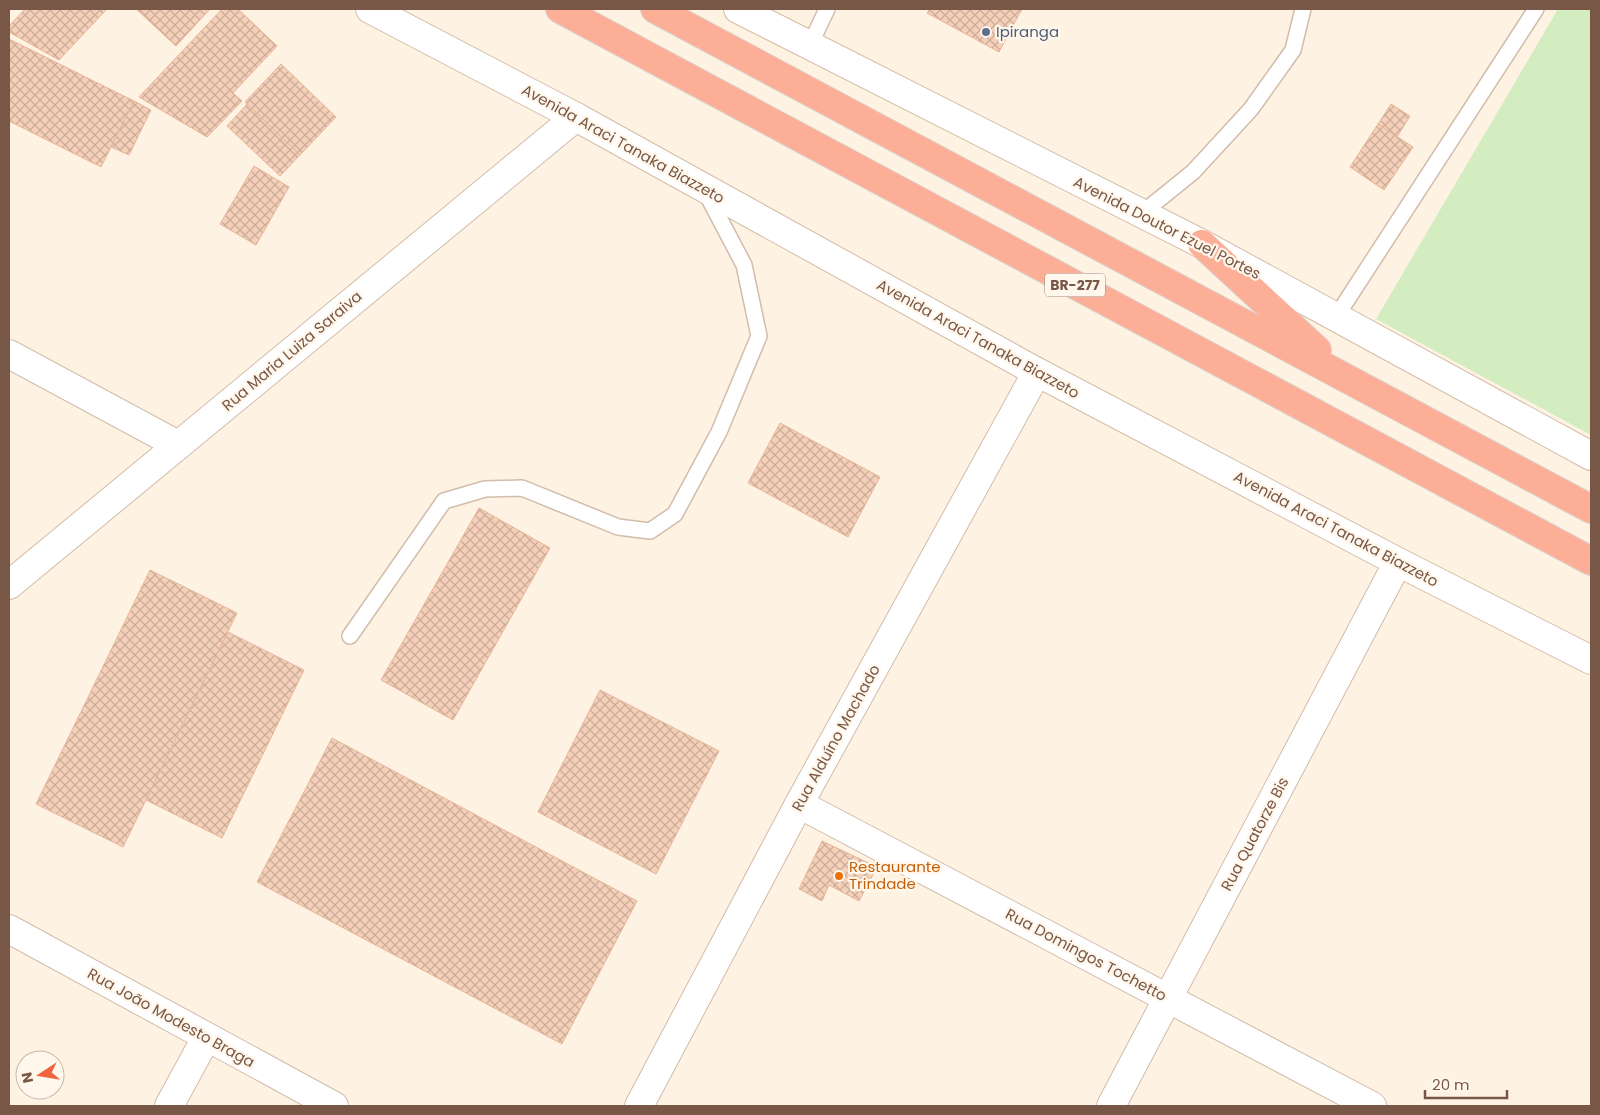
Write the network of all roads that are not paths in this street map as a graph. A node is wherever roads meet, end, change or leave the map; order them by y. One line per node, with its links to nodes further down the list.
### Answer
1 (370, 9): 9 (street, Avenida Araci Tanaka Biazzeto)
2 (560, 9): 20 (highway, BR-277)
3 (655, 9): 16 (highway, BR-277)
4 (738, 9): 8 (street, Avenida Doutor Ezuel Portes)
5 (827, 9): 8 (lane)
6 (1303, 9): 11 (lane)
7 (1536, 9): 13 (lane)
8 (810, 46): 11 (street, Avenida Doutor Ezuel Portes)
9 (576, 117): 10 (street, Avenida Araci Tanaka Biazzeto); 17 (street, Rua Maria Luiza Saraiva)
10 (703, 188): 15 (street, Avenida Araci Tanaka Biazzeto); 23 (lane)
11 (1141, 214): 12 (street, Avenida Doutor Ezuel Portes)
12 (1202, 244): 13 (street, Avenida Doutor Ezuel Portes); 16 (highway)
13 (1336, 317): 18 (street, Avenida Doutor Ezuel Portes)
14 (9, 354): 17 (street)
15 (1036, 372): 21 (street, Avenida Araci Tanaka Biazzeto); 25 (street, Rua Alduíno Machado)
16 (1346, 377): 19 (highway, BR-277)
17 (178, 445): 22 (street, Rua Maria Luiza Saraiva)
18 (1591, 456)
19 (1591, 509)
20 (1591, 561)
21 (1398, 562): 24 (street, Avenida Araci Tanaka Biazzeto); 27 (street, Rua Quatorze Bis)
22 (9, 585)
23 (350, 636)
24 (1591, 660)
25 (799, 804): 27 (street, Rua Domingos Tochetto); 31 (street, Rua Alduíno Machado)
26 (9, 929): 28 (street, Rua João Modesto Braga)
27 (1168, 999): 32 (street, Rua Quatorze Bis); 33 (street, Rua Domingos Tochetto)
28 (206, 1038): 29 (street); 30 (street, Rua João Modesto Braga)
29 (169, 1106)
30 (334, 1106)
31 (639, 1106)
32 (1111, 1106)
33 (1372, 1106)

